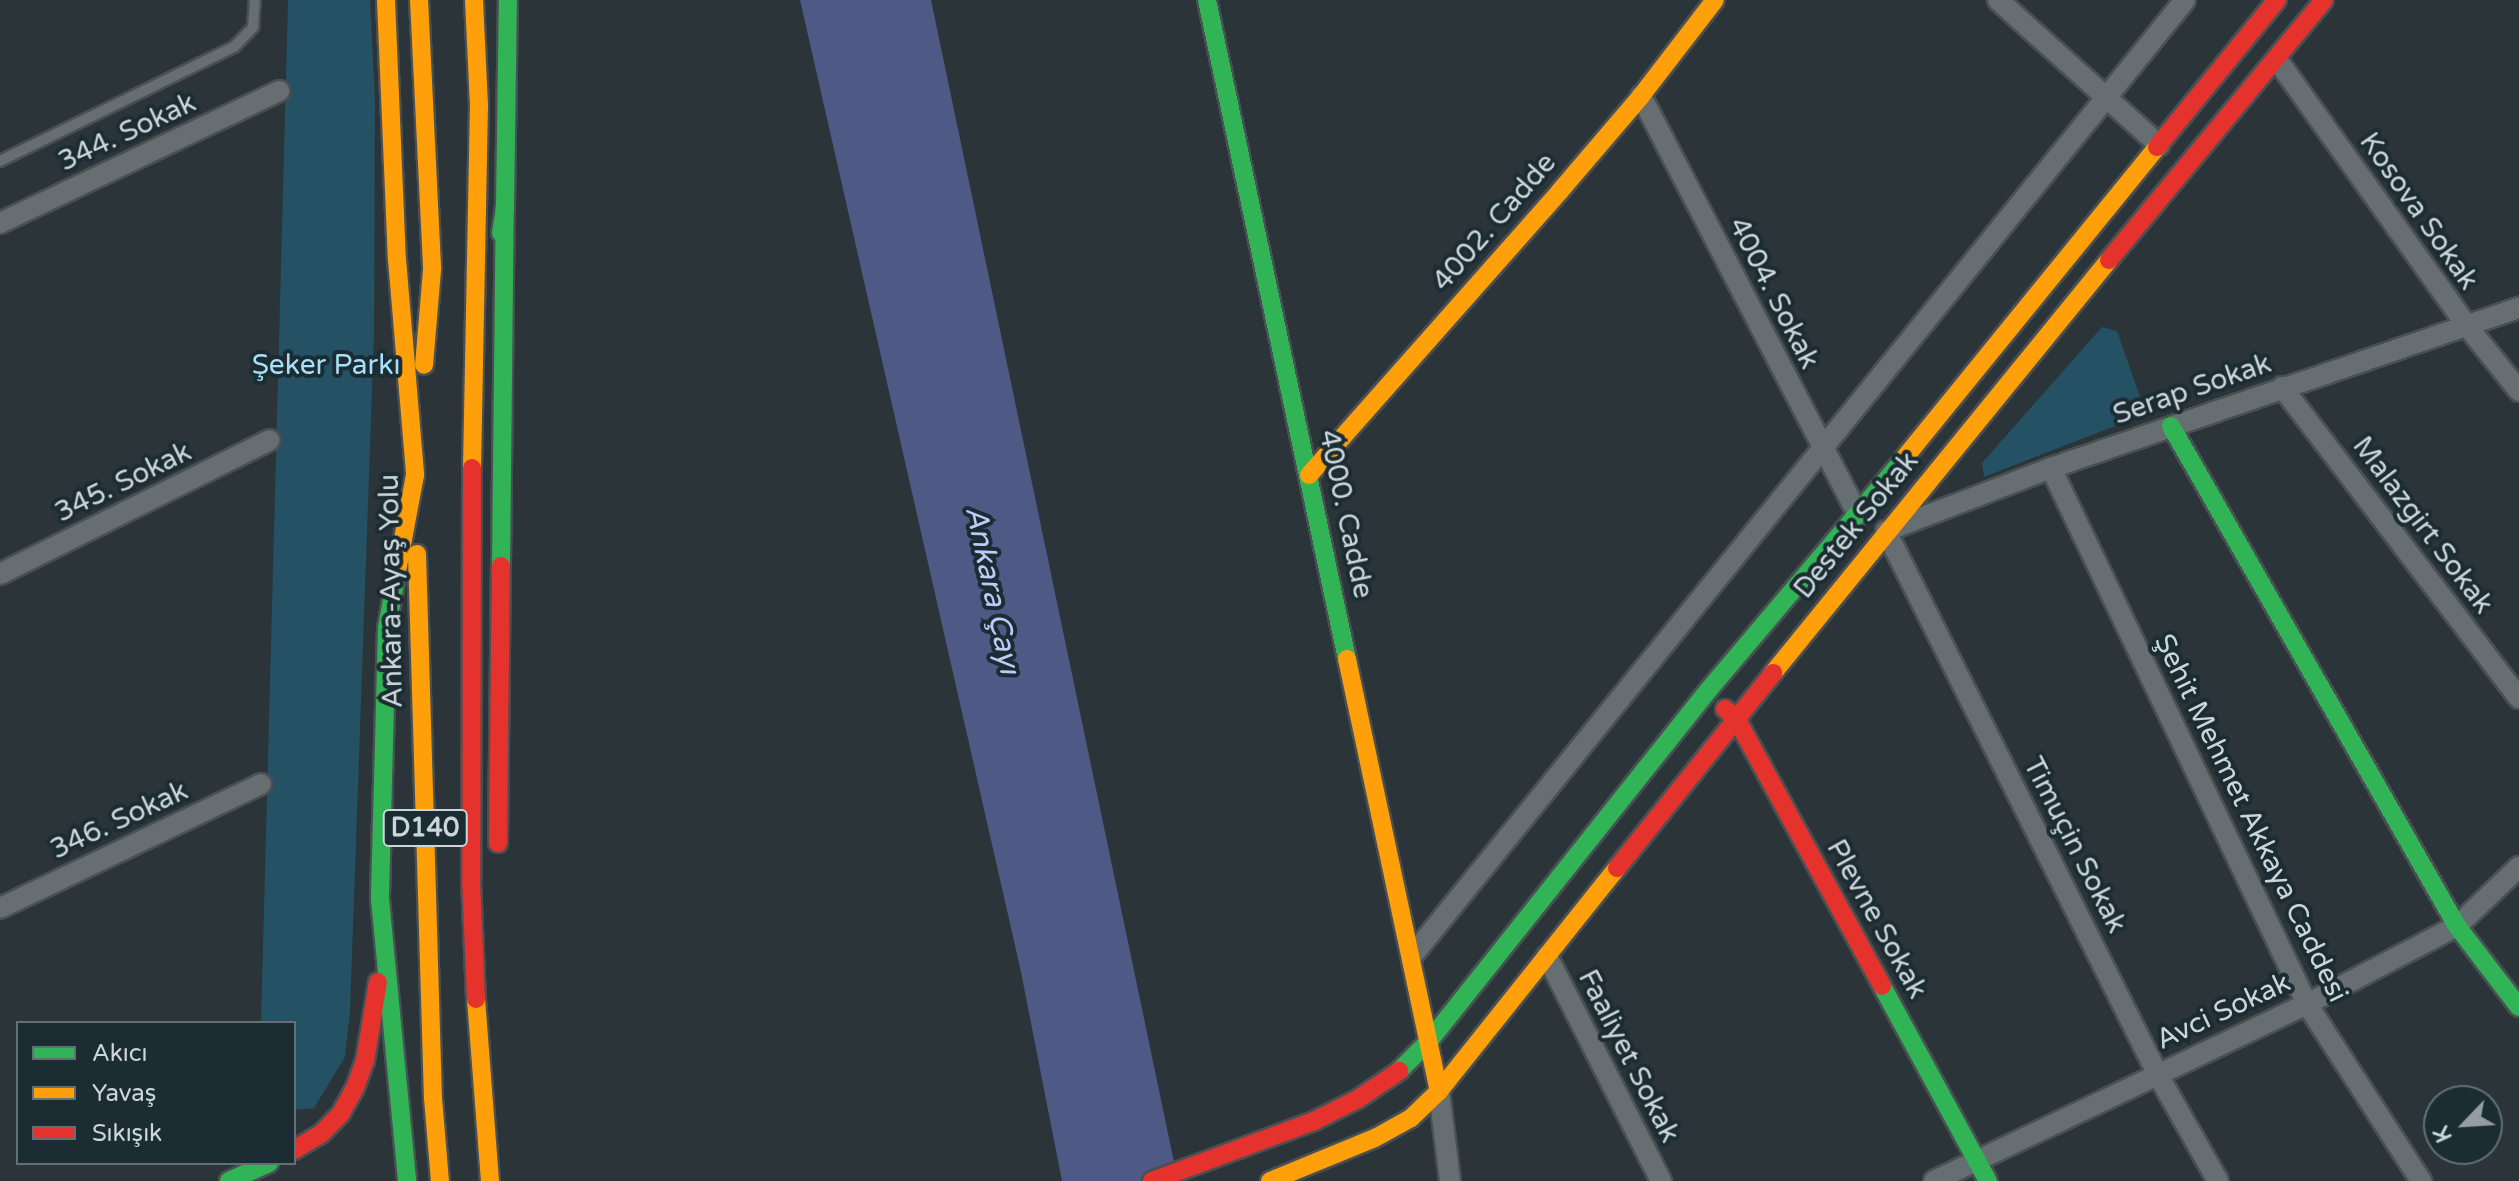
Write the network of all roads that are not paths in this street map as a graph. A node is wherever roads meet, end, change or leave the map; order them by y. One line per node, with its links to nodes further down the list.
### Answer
1 (255, 0): 17 (lane)
2 (386, 0): 29 (main road)
3 (419, 0): 29 (main road, Ankara-Ayaş Yolu / D140)
4 (474, 0): 26 (main road, D140)
5 (508, 0): 18 (main road)
6 (1207, 0): 30 (main road, 4000. Cadde)
7 (1715, 0): 14 (main road, 4002. Cadde)
8 (1998, 0): 15 (street)
9 (2185, 0): 15 (street)
10 (2277, 0): 16 (main road, Destek Sokak)
11 (2324, 0): 12 (main road, Destek Sokak)
12 (2278, 61): 21 (street, Kosova Sokak); 32 (main road, Destek Sokak)
13 (279, 91): 19 (street, 344. Sokak)
14 (1641, 96): 27 (street, 4004. Sokak); 30 (main road, 4002. Cadde)
15 (2106, 97): 16 (street); 27 (street)
16 (2159, 145): 31 (main road, Destek Sokak)
17 (0, 161)
18 (505, 207): 26 (main road); 38 (main road)
19 (0, 223)
20 (2519, 308): 21 (street, Serap Sokak)
21 (2468, 327): 22 (street, Serap Sokak); 23 (street, Kosova Sokak)
22 (2282, 387): 24 (street, Serap Sokak); 35 (street, Malazgirt Sokak)
23 (2519, 391)
24 (2171, 426): 28 (street, Serap Sokak); 41 (main road)
25 (270, 440): 33 (street, 345. Sokak)
26 (472, 446): 56 (main road, D140)
27 (1822, 446): 31 (street, 4004. Sokak); 43 (street)
28 (2051, 468): 32 (street, Serap Sokak); 45 (street, Şehit Mehmet Akkaya Caddesi)
29 (415, 475): 42 (main road); 55 (main road, Ankara-Ayaş Yolu / D140)
30 (1309, 475): 43 (main road, 4000. Cadde)
31 (1858, 515): 34 (main road, Destek Sokak)
32 (1886, 531): 36 (main road, Destek Sokak); 48 (street, Timuçin Sokak)
33 (0, 574)
34 (1706, 693): 36 (main road, Plevne Sokak); 47 (main road, Destek Sokak)
35 (2519, 698)
36 (1736, 718): 44 (main road, Destek Sokak); 51 (main road, Plevne Sokak)
37 (261, 784): 40 (street, 346. Sokak)
38 (498, 858)
39 (2519, 867): 41 (street, Avci Sokak)
40 (0, 908)
41 (2457, 926): 45 (street, Avci Sokak); 46 (main road)
42 (384, 946): 50 (main road); 54 (main road)
43 (1412, 956): 47 (main road, 4000. Cadde)
44 (1547, 956): 49 (main road, Destek Sokak); 60 (street, Faaliyet Sokak)
45 (2307, 1004): 48 (street, Avci Sokak); 64 (street, Şehit Mehmet Akkaya Caddesi)
46 (2519, 1007)
47 (1430, 1040): 49 (main road); 57 (main road, Destek Sokak)
48 (2157, 1073): 51 (street, Avci Sokak); 63 (street, Timuçin Sokak)
49 (1439, 1091): 58 (main road, Destek Sokak); 59 (street)
50 (296, 1149)
51 (1976, 1160): 61 (street, Avci Sokak); 62 (main road, Plevne Sokak)
52 (265, 1165): 53 (main road)
53 (229, 1181)
54 (407, 1181)
55 (440, 1181)
56 (490, 1181)
57 (1152, 1181)
58 (1270, 1181)
59 (1450, 1181)
60 (1661, 1181)
61 (1934, 1181)
62 (1988, 1181)
63 (2218, 1181)
64 (2421, 1181)

